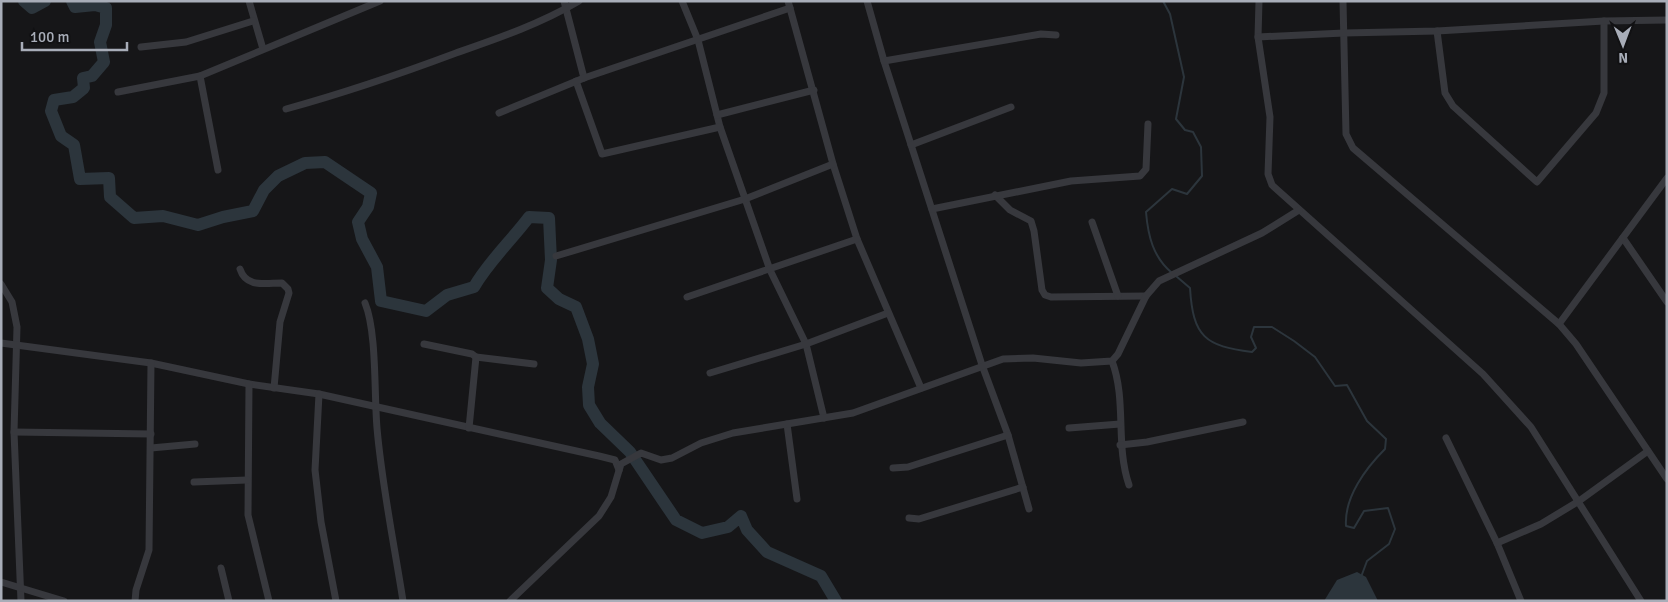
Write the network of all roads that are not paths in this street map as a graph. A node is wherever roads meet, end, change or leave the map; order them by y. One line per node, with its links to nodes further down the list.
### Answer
1 (249, 1): 11 (street)
2 (380, 1): 19 (street)
3 (579, 1): 8 (street)
4 (682, 1): 17 (street)
5 (867, 1): 20 (street)
6 (1259, 1): 16 (street)
7 (1343, 1): 13 (street)
8 (565, 5): 22 (street); 27 (street)
9 (789, 5): 17 (street); 24 (street)
10 (1667, 20): 12 (street)
11 (253, 21): 18 (street); 19 (street)
12 (1604, 21): 14 (street); 14 (street)
13 (1344, 32): 14 (street); 16 (street); 53 (street)
14 (1437, 32)
15 (1056, 36): 20 (street)
16 (1258, 37): 39 (street)
17 (698, 40): 22 (street); 29 (street)
18 (141, 47)
19 (263, 49): 21 (street)
20 (884, 61): 32 (street)
21 (200, 76): 25 (street); 34 (street)
22 (584, 78): 23 (street)
23 (576, 81): 28 (street); 31 (street)
24 (814, 90): 29 (street); 33 (street)
25 (118, 92)
26 (1011, 107): 32 (street)
27 (286, 109)
28 (499, 113)
29 (717, 115): 31 (street)
30 (1148, 124): 36 (street)
31 (720, 127): 37 (street)
32 (911, 145): 38 (street)
33 (833, 164): 37 (street); 42 (street)
34 (218, 170)
35 (1667, 178): 41 (street)
36 (995, 196): 38 (street); 47 (street)
37 (745, 199): 43 (street); 45 (street)
38 (932, 209): 62 (street)
39 (1299, 210): 48 (street); 91 (street)
40 (1092, 222): 47 (street)
41 (1623, 238): 50 (street); 53 (street)
42 (857, 240): 45 (street); 52 (street)
43 (556, 256)
44 (240, 269): 65 (street)
45 (770, 270): 49 (street); 57 (street)
46 (1, 284): 55 (street)
47 (1118, 296): 48 (street)
48 (1146, 296): 59 (street)
49 (687, 297)
50 (1667, 302)
51 (365, 303): 68 (street)
52 (888, 313): 57 (street); 66 (street)
53 (1559, 324): 82 (street)
54 (1, 342): 55 (street)
55 (17, 344): 60 (street); 75 (street)
56 (424, 344): 58 (street)
57 (806, 344): 63 (street); 69 (street)
58 (476, 357): 61 (street); 73 (street)
59 (1112, 361): 62 (street); 72 (street)
60 (151, 363): 64 (street); 76 (street)
61 (534, 364)
62 (982, 365): 66 (street); 77 (street)
63 (710, 373)
64 (250, 384): 65 (street); 86 (street)
65 (274, 388): 67 (street)
66 (921, 388): 69 (street)
67 (319, 394): 68 (street); 103 (street)
68 (375, 406): 73 (street); 104 (street)
69 (824, 418): 71 (street)
70 (1243, 422): 80 (street)
71 (787, 424): 83 (street); 90 (street)
72 (1120, 424): 74 (street); 80 (street)
73 (469, 428): 83 (street)
74 (1069, 428)
75 (14, 432): 76 (street); 97 (street)
76 (151, 434): 81 (street)
77 (1008, 435): 84 (street); 89 (street)
78 (1446, 438): 94 (street)
79 (195, 444): 81 (street)
80 (1120, 445): 88 (street)
81 (151, 448): 100 (street)
82 (1648, 451): 85 (street); 91 (street)
83 (620, 467): 105 (street)
84 (893, 468)
85 (1667, 479)
86 (247, 480): 87 (street); 102 (street)
87 (194, 482)
88 (1129, 485)
89 (1023, 487): 92 (street); 93 (street)
90 (797, 498)
91 (1578, 501): 94 (street); 107 (street)
92 (1029, 509)
93 (908, 518)
94 (1497, 544): 106 (street)
95 (221, 568): 101 (street)
96 (1, 582): 97 (street)
97 (20, 588): 98 (street); 99 (street)
98 (21, 601)
99 (64, 601)
100 (135, 601)
101 (229, 601)
102 (269, 601)
103 (336, 601)
104 (403, 601)
105 (510, 601)
106 (1520, 601)
107 (1641, 601)

